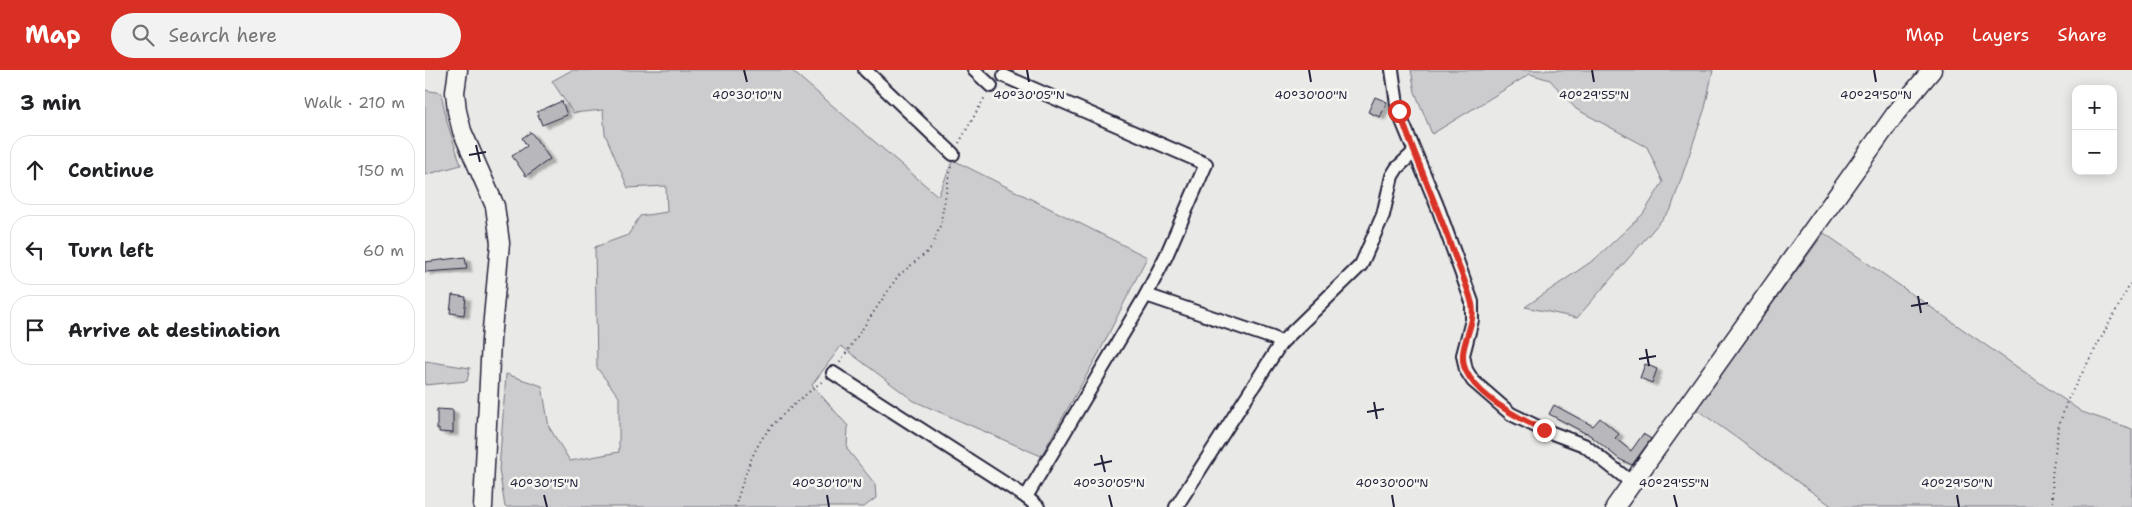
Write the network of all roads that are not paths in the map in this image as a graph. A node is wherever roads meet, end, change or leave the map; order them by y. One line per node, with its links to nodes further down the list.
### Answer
1 (458, 70): 15 (street)
2 (865, 70): 9 (street)
3 (974, 70): 7 (street)
4 (1392, 70): 8 (street)
5 (1931, 70): 13 (street)
6 (1004, 76): 10 (street)
7 (991, 86)
8 (1414, 152): 11 (street); 13 (street)
9 (953, 154)
10 (1146, 295): 11 (street); 14 (street)
11 (1281, 343): 17 (street)
12 (833, 373): 14 (street)
13 (1631, 482): 18 (street)
14 (1026, 497): 16 (street)
15 (483, 507)
16 (1038, 507)
17 (1176, 507)
18 (1615, 507)

